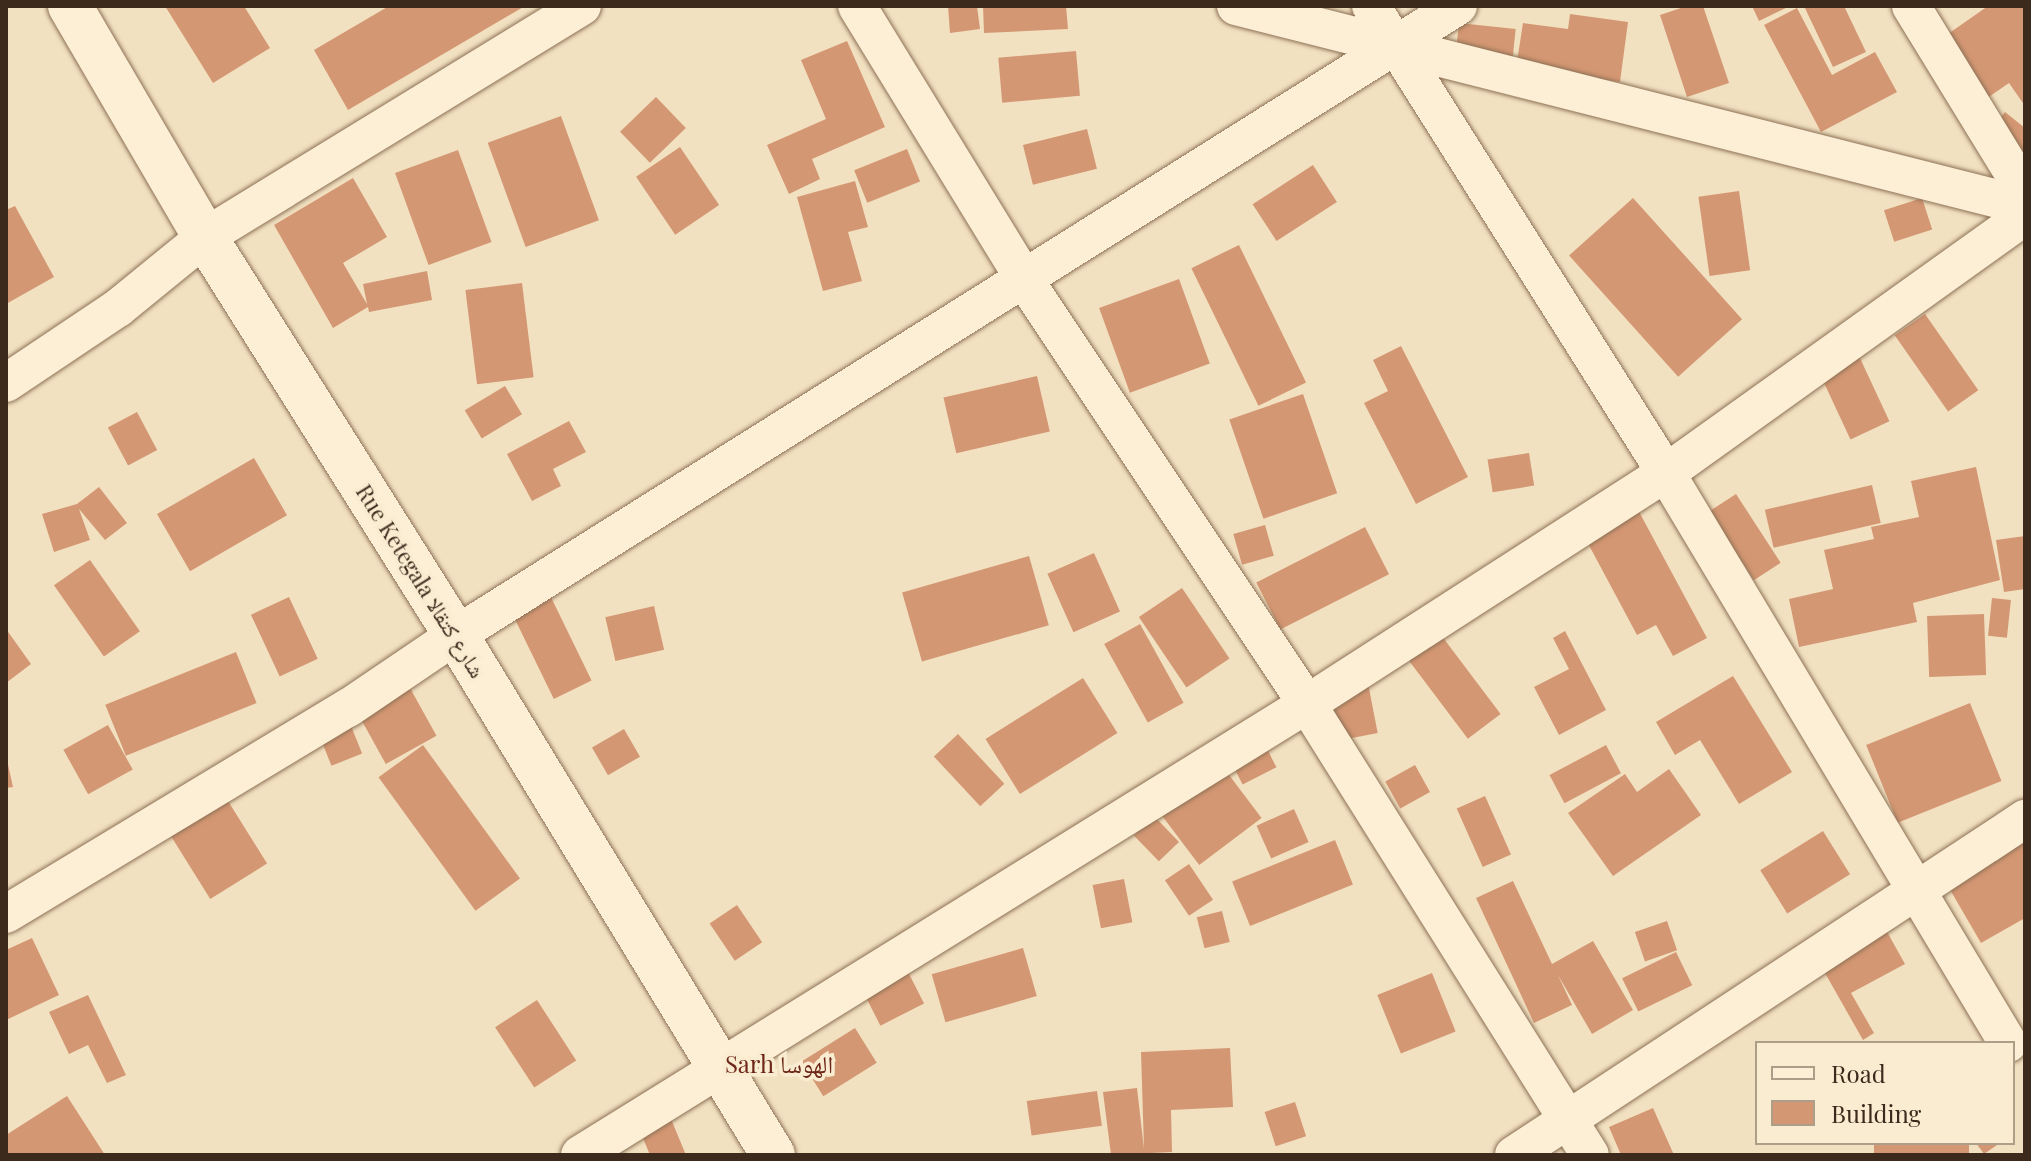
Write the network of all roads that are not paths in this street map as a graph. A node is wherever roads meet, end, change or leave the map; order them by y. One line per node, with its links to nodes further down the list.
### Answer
1 (70, 6): 12 (street, Rue Ketegala شارع كتقالا)
2 (582, 6): 12 (street)
3 (857, 6): 13 (street)
4 (1236, 6): 8 (street)
5 (1371, 6): 8 (street)
6 (1458, 6): 8 (street)
7 (1911, 6): 9 (street)
8 (1395, 46): 10 (street); 13 (street); 15 (street)
9 (2025, 192)
10 (2025, 206)
11 (2025, 216): 15 (street)
12 (205, 237): 14 (street); 16 (street, Rue Ketegala شارع كتقالا)
13 (1024, 279): 16 (street); 17 (street)
14 (6, 383)
15 (1666, 473): 17 (street); 19 (street)
16 (456, 635): 20 (street); 22 (street, Rue Ketegala شارع كتقالا)
17 (1307, 704): 22 (street); 23 (street)
18 (2025, 819): 19 (street)
19 (1915, 891): 21 (street); 23 (street)
20 (6, 914)
21 (2007, 1041)
22 (720, 1066): 24 (street); 25 (street, Rue Ketegala شارع كتقالا)
23 (1569, 1121): 26 (street); 27 (street)
24 (580, 1155)
25 (773, 1155)
26 (1514, 1155)
27 (1590, 1155)

